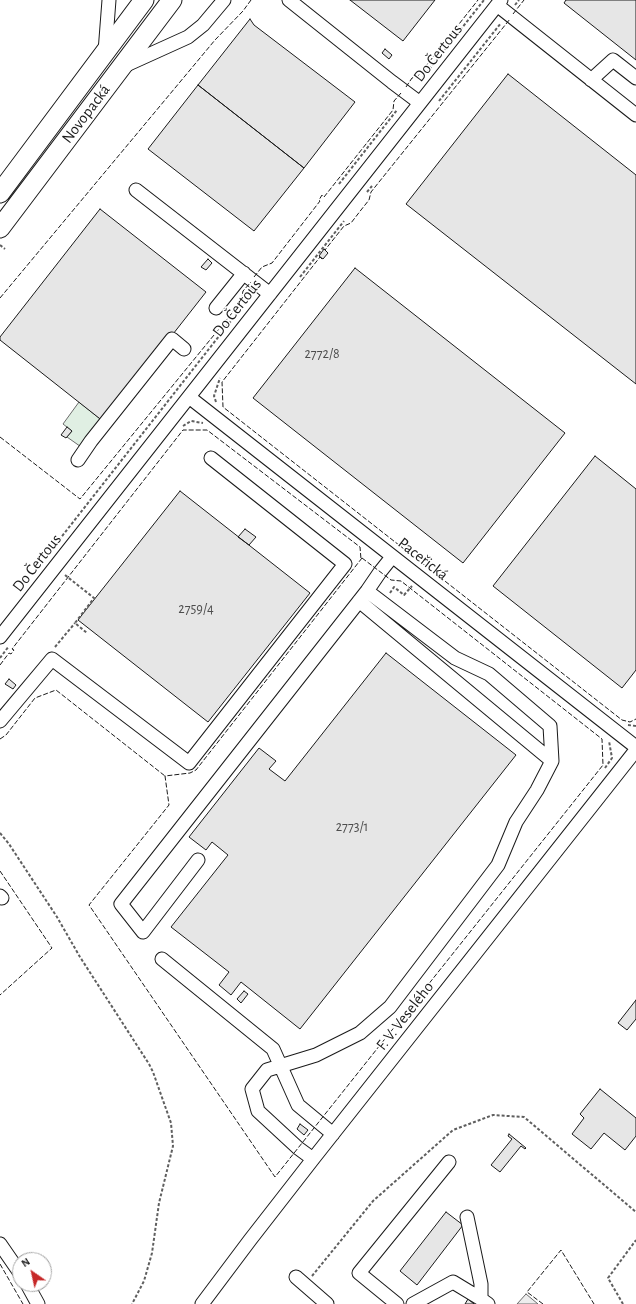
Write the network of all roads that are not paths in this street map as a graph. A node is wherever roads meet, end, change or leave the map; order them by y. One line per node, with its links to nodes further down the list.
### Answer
1 (109, 0): 7 (street)
2 (144, 0): 7 (highway, Novopacká)
3 (172, 0): 8 (highway, Novopacká)
4 (224, 0): 8 (street)
5 (289, 0): 11 (street)
6 (499, 3): 10 (street); 11 (street, Do Čertous)
7 (105, 54): 14 (highway, Novopacká)
8 (122, 66): 15 (highway, Novopacká)
9 (636, 78): 10 (street)
10 (591, 80): 12 (street)
11 (420, 103): 17 (street, Do Čertous)
12 (636, 115)
13 (136, 190): 16 (street)
14 (0, 192)
15 (0, 228)
16 (244, 273): 17 (street); 18 (street)
17 (270, 294): 20 (street, Do Čertous)
18 (216, 308)
19 (184, 349): 22 (street)
20 (188, 398): 23 (street, Paceřická); 25 (street, Do Čertous)
21 (211, 458): 26 (street)
22 (78, 460)
23 (392, 557): 24 (street); 27 (street, Paceřická)
24 (363, 596): 29 (street); 29 (street); 30 (street)
25 (0, 637)
26 (0, 721)
27 (636, 747)
28 (636, 750): 33 (street, F. V. Veselého)
29 (552, 761): 32 (street)
30 (198, 860)
31 (162, 959): 32 (street)
32 (280, 1066): 33 (street); 34 (street)
33 (333, 1134): 34 (street, F. V. Veselého)
34 (313, 1159): 43 (street, F. V. Veselého)
35 (449, 1162): 45 (street)
36 (467, 1218): 41 (street)
37 (0, 1244): 38 (street)
38 (12, 1261)
39 (301, 1281): 44 (street)
40 (31, 1292): 42 (street)
41 (484, 1301): 46 (street)
42 (38, 1304)
43 (202, 1304)
44 (327, 1304)
45 (397, 1304)
46 (413, 1304)

